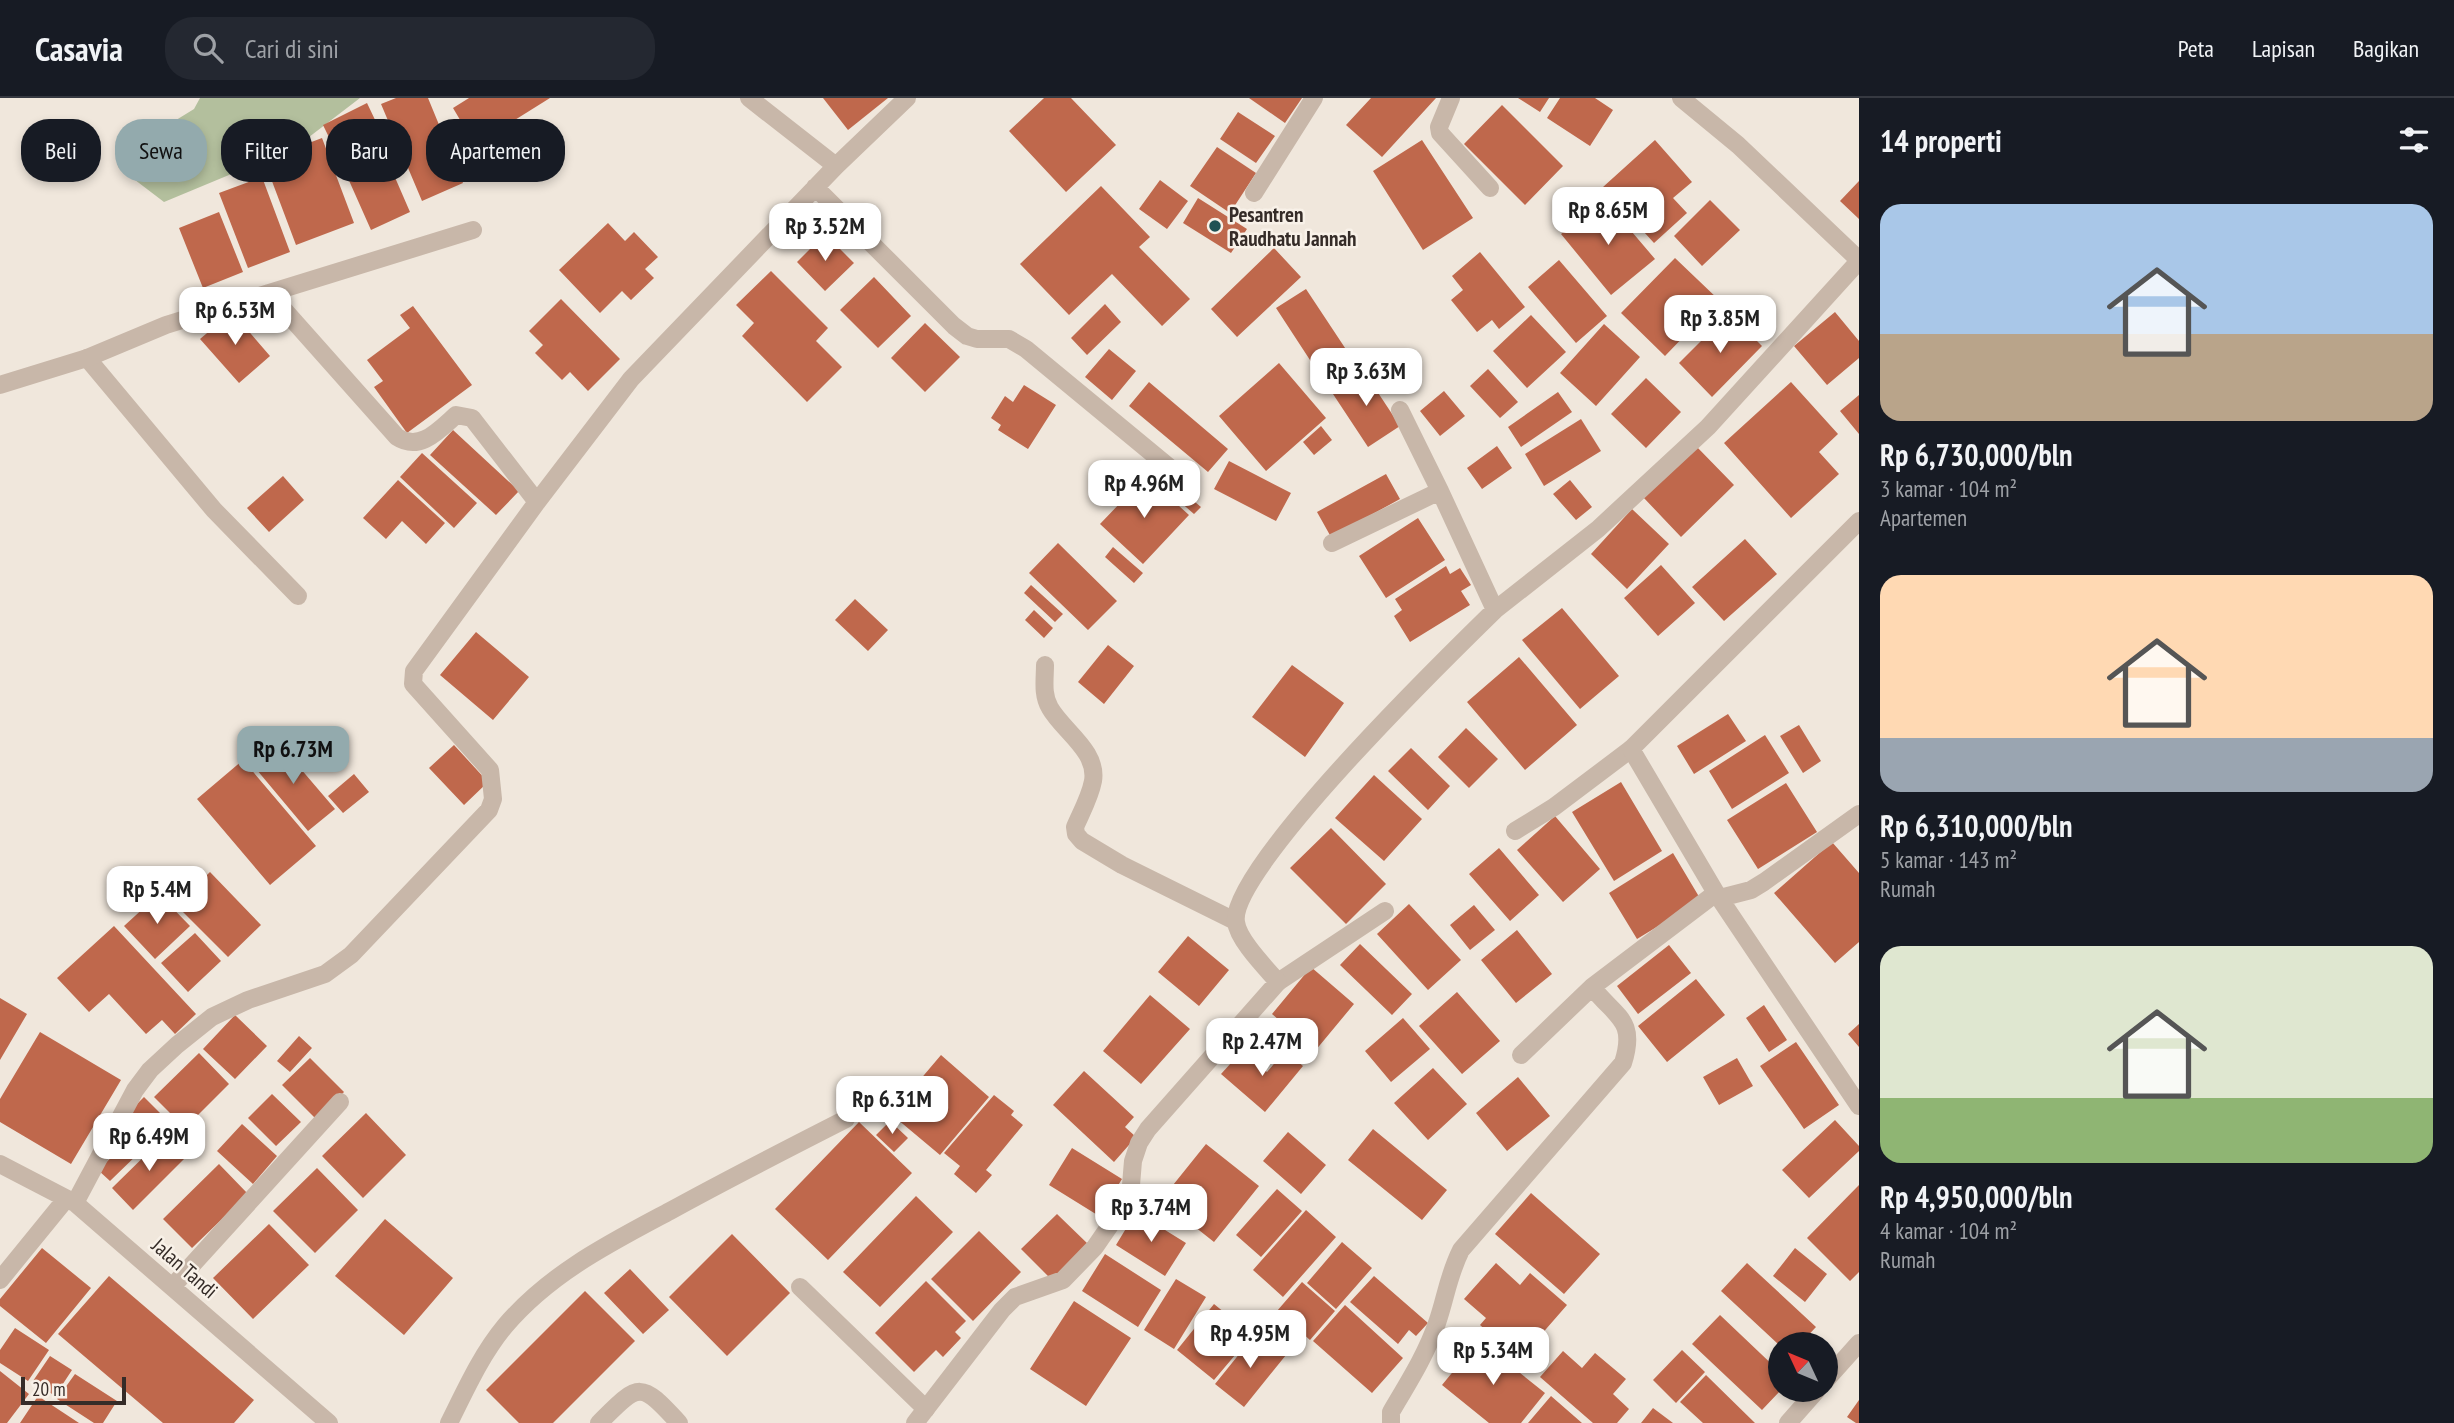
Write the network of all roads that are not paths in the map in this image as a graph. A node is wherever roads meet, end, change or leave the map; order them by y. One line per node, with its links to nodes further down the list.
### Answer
1 (749, 98): 6 (street)
2 (907, 98): 6 (street)
3 (1314, 98): 9 (street)
4 (1451, 98): 8 (street)
5 (1681, 98): 11 (street)
6 (835, 166): 7 (street)
7 (815, 187): 16 (street); 18 (street)
8 (1490, 188)
9 (1254, 193)
10 (473, 230): 12 (street)
11 (1859, 260): 22 (street)
12 (269, 293): 13 (street); 18 (street)
13 (88, 358): 14 (street); 21 (street)
14 (0, 385)
15 (1400, 410): 17 (street)
16 (1181, 477)
17 (1440, 491): 20 (street); 22 (street)
18 (537, 502): 37 (street)
19 (1859, 521): 24 (street)
20 (1332, 543)
21 (298, 596)
22 (1495, 610): 29 (street)
23 (1045, 665): 29 (street)
24 (1631, 749): 26 (street); 27 (street)
25 (1859, 814): 27 (street)
26 (1515, 831)
27 (1718, 895): 31 (street); 34 (street)
28 (1385, 911): 30 (street)
29 (1236, 921): 30 (street)
30 (1278, 982): 44 (street)
31 (1592, 987): 32 (street); 49 (street)
32 (1521, 1055)
33 (340, 1102): 39 (street)
34 (1859, 1106)
35 (846, 1119): 46 (street)
36 (0, 1164): 37 (street, Jalan Tandi)
37 (71, 1201): 38 (street); 39 (street, Jalan Tandi)
38 (0, 1280)
39 (172, 1287): 45 (street, Jalan Tandi)
40 (800, 1287): 44 (street)
41 (1859, 1343): 42 (street)
42 (1838, 1366)
43 (1806, 1402): 50 (street)
44 (920, 1416)
45 (329, 1423)
46 (449, 1423)
47 (599, 1423): 48 (street)
48 (679, 1423)
49 (1391, 1423)
50 (1788, 1423)

